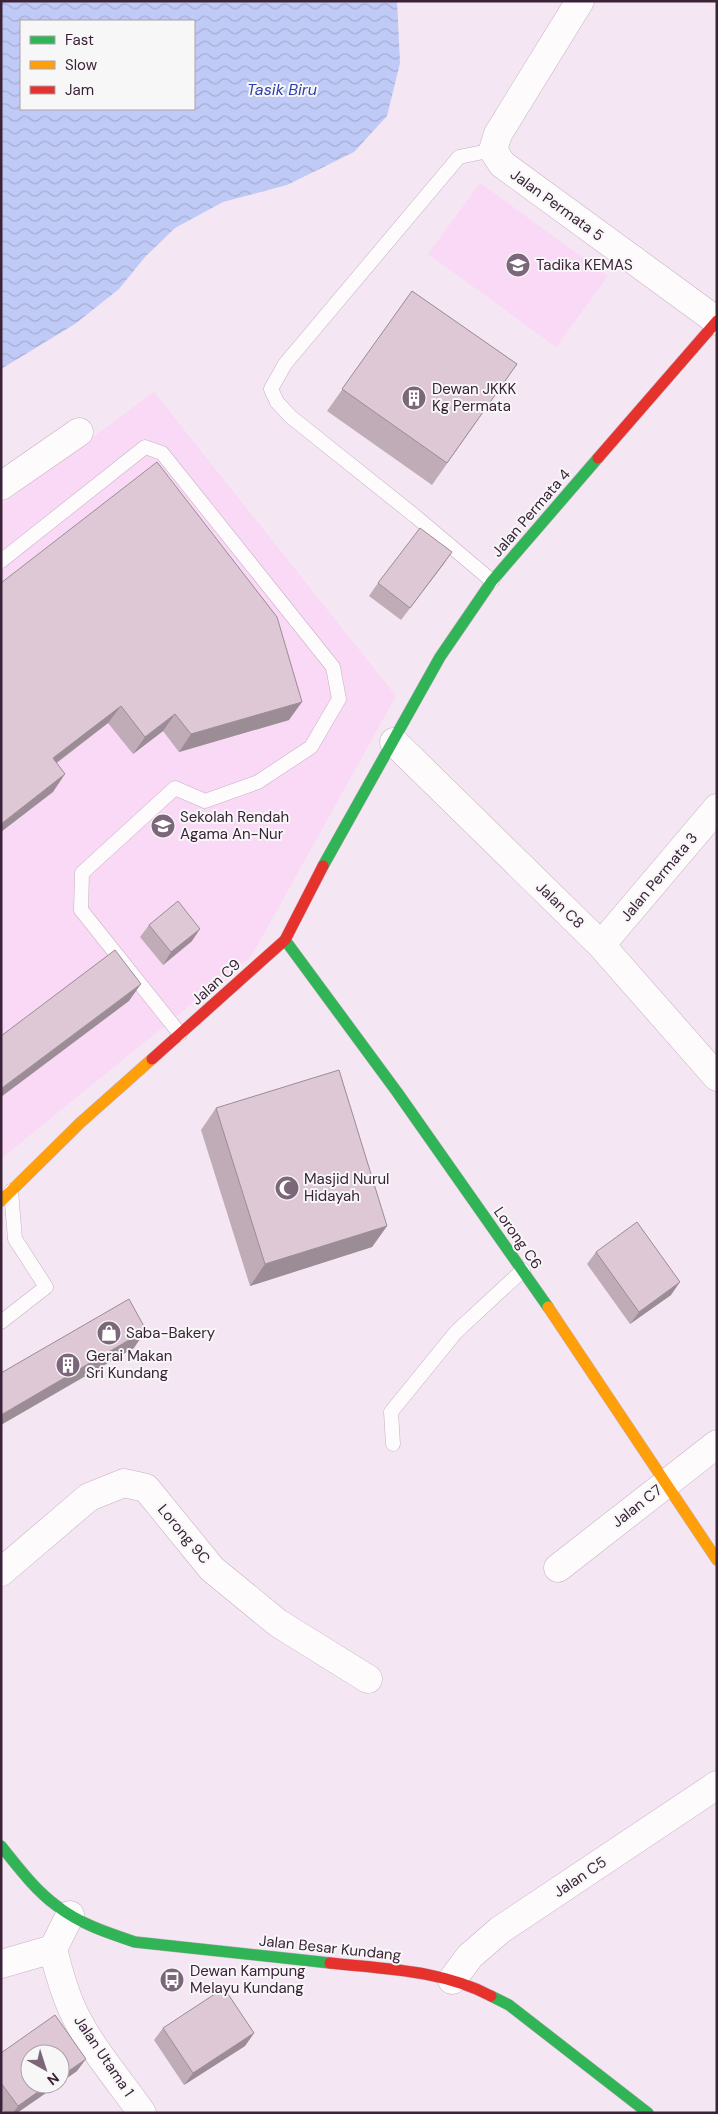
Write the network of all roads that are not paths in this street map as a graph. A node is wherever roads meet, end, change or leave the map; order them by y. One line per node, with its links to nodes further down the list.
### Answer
1 (580, 1): 2 (street)
2 (494, 150): 3 (street, Jalan Permata 5); 7 (lane)
3 (717, 321): 7 (street, Jalan Permata 4)
4 (79, 432): 5 (street)
5 (1, 486)
6 (1, 561): 12 (lane)
7 (492, 581): 8 (street, Jalan Permata 4)
8 (394, 742): 10 (street, Jalan C9); 11 (street, Jalan C8)
9 (717, 808): 11 (street, Jalan Permata 3)
10 (285, 940): 12 (street, Jalan C9); 15 (street, Lorong C6)
11 (601, 945): 13 (street, Jalan C8)
12 (180, 1034): 14 (street, Jalan C9)
13 (717, 1077)
14 (5, 1190): 16 (lane)
15 (522, 1270): 17 (lane); 19 (street, Lorong C6)
16 (1, 1322)
17 (393, 1444)
18 (717, 1444): 19 (street, Jalan C7)
19 (667, 1482): 20 (street, Lorong C6); 21 (street, Jalan C7)
20 (717, 1560)
21 (558, 1568)
22 (1, 1572): 23 (street, Lorong 9C)
23 (368, 1679)
24 (717, 1784): 29 (street, Jalan C5)
25 (1, 1846): 26 (street, Jalan Besar Kundang)
26 (70, 1915): 27 (street); 29 (street, Jalan Besar Kundang)
27 (53, 1949): 28 (street); 30 (street, Jalan Utama 1)
28 (1, 1964)
29 (452, 1980): 31 (street, Jalan Besar Kundang)
30 (142, 2113)
31 (648, 2113)

